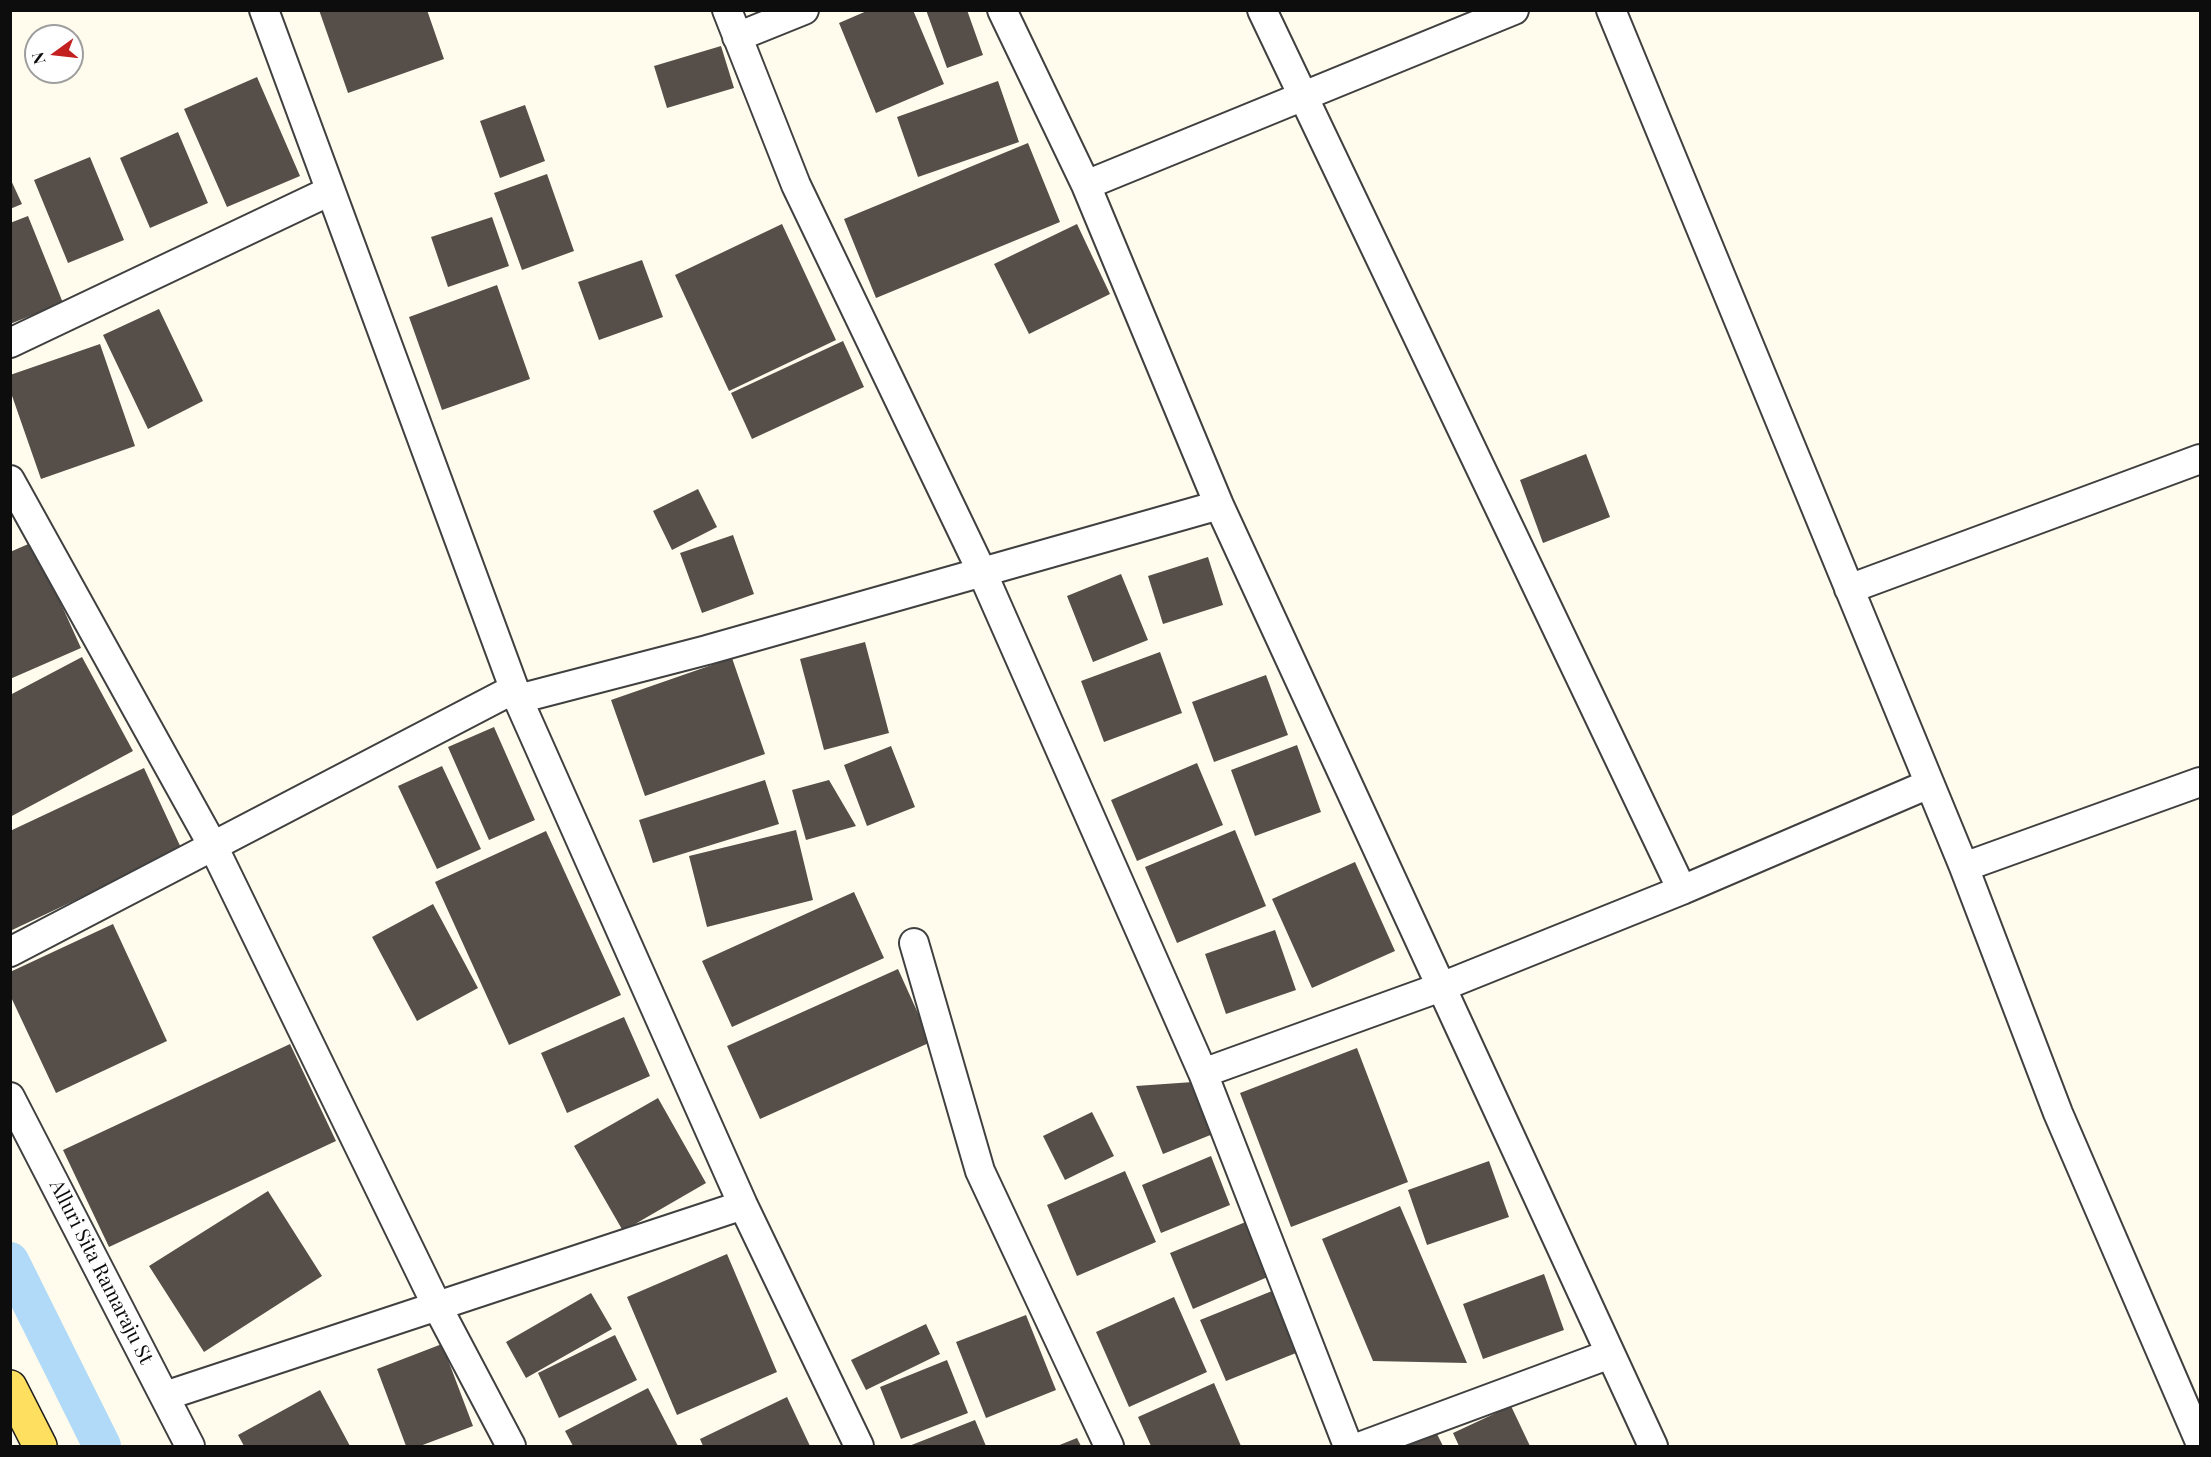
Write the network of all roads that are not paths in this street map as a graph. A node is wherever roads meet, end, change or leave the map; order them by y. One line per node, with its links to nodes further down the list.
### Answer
1 (264, 10): 11 (street)
2 (727, 10): 8 (street)
3 (804, 10): 8 (street)
4 (1002, 10): 10 (street)
5 (1262, 10): 9 (street)
6 (1514, 10): 9 (street)
7 (1611, 10): 17 (street)
8 (737, 37): 16 (street)
9 (1304, 96): 10 (street); 23 (street)
10 (1086, 185): 15 (street)
11 (330, 191): 12 (street); 18 (street)
12 (10, 343)
13 (2200, 459): 17 (street)
14 (10, 480): 21 (street)
15 (1219, 505): 16 (street); 26 (street)
16 (982, 572): 18 (street); 27 (street)
17 (1849, 589): 20 (street)
18 (516, 694): 21 (street); 29 (street)
19 (2200, 782): 22 (street)
20 (1929, 784): 22 (street); 23 (street)
21 (213, 846): 25 (street); 30 (street)
22 (1964, 867): 34 (street)
23 (1682, 890): 26 (street)
24 (914, 943): 39 (street)
25 (10, 952)
26 (1441, 987): 27 (street); 31 (street)
27 (1203, 1073): 40 (street)
28 (10, 1098): 33 (street, Alluri Sita Ramaraju St)
29 (743, 1205): 30 (street); 38 (street)
30 (437, 1306): 33 (street); 37 (street)
31 (1610, 1354): 41 (street); 42 (street)
32 (10, 1387): 35 (main road)
33 (165, 1396): 36 (street, Alluri Sita Ramaraju St)
34 (2200, 1442)
35 (40, 1446)
36 (190, 1446)
37 (511, 1446)
38 (860, 1446)
39 (1109, 1446)
40 (1348, 1446)
41 (1362, 1446)
42 (1653, 1446)

